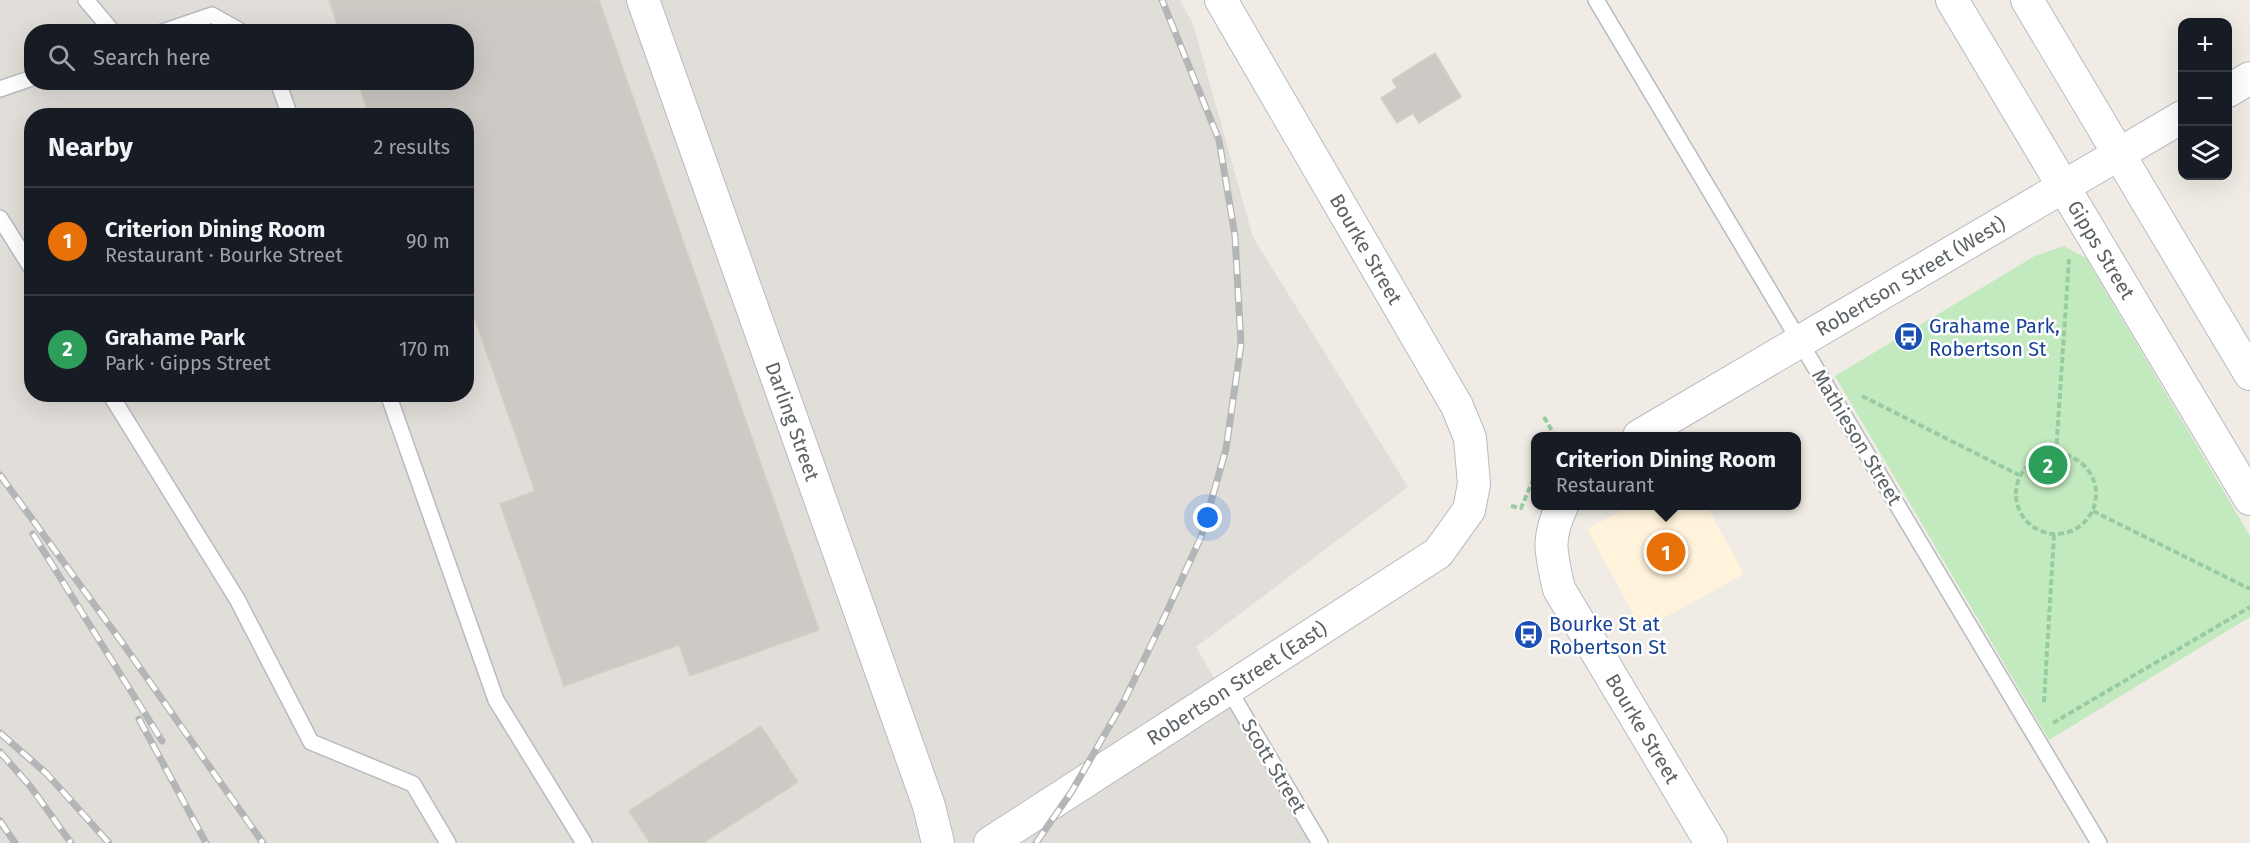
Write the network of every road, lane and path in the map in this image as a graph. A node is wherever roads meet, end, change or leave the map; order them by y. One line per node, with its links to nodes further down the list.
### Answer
1 (86, 0): 7 (lane)
2 (643, 0): 48 (street, Darling Street)
3 (1221, 0): 36 (street, Bourke Street)
4 (1596, 0): 22 (lane, Mathieson Street)
5 (1952, 0): 18 (street, Gipps Street)
6 (2028, 0): 17 (street)
7 (106, 24)
8 (186, 24): 9 (lane)
9 (228, 24)
10 (2250, 78): 13 (street)
11 (24, 81): 12 (lane)
12 (0, 89)
13 (2232, 89)
14 (281, 90): 15 (lane)
15 (287, 108)
16 (2178, 119): 17 (street, Robertson Street (West))
17 (2119, 154): 18 (street, Robertson Street (West)); 23 (street)
18 (2065, 186): 22 (street, Robertson Street (West)); 33 (street, Gipps Street)
19 (0, 218): 20 (lane)
20 (24, 256)
21 (2069, 258): 30 (path)
22 (1800, 342): 29 (street, Robertson Street (West)); 52 (lane, Mathieson Street)
23 (2250, 374)
24 (1857, 393): 31 (path)
25 (115, 402): 46 (lane)
26 (391, 402): 47 (lane)
27 (1544, 417): 28 (path)
28 (1553, 432)
29 (1646, 432)
30 (2056, 453): 31 (path); 38 (path)
31 (2019, 475): 40 (path)
32 (1531, 485): 35 (path)
33 (2250, 499)
34 (1511, 506): 35 (path)
35 (1521, 508): 39 (path)
36 (1468, 510): 43 (street, Robertson Street (East))
37 (1560, 510): 51 (street, Bourke Street)
38 (2093, 511): 40 (path); 41 (path)
39 (1519, 514)
40 (2054, 535): 44 (path)
41 (2250, 589)
42 (2250, 608): 45 (path)
43 (1229, 690): 49 (street, Robertson Street (East)); 50 (lane, Scott Street)
44 (2043, 706)
45 (2052, 724)
46 (448, 843)
47 (584, 843)
48 (938, 843)
49 (990, 843)
50 (1320, 843)
51 (1710, 843)
52 (2099, 843)

